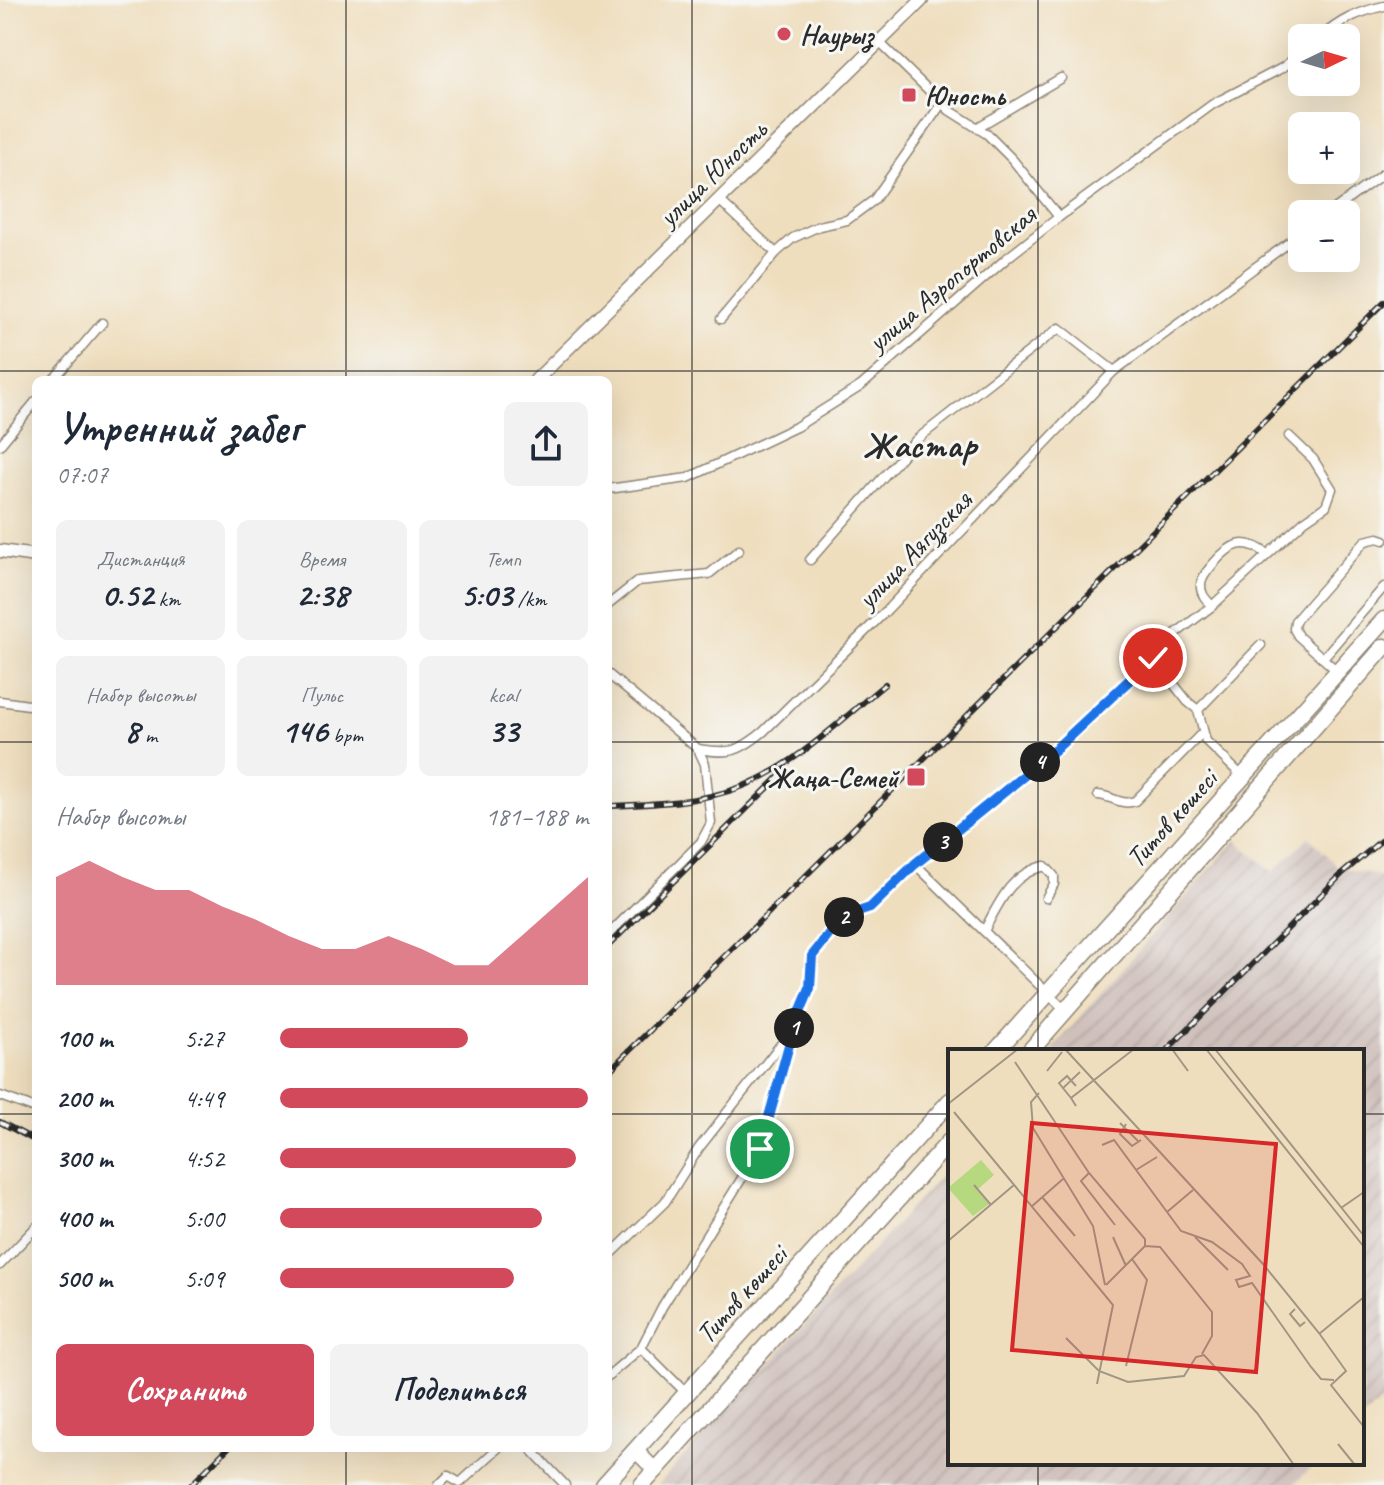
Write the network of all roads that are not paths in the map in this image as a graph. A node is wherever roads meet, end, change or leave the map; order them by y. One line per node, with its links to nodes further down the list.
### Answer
1 (922, 0): 4 (street, улица Юность)
2 (1384, 6): 3 (street)
3 (1336, 24)
4 (879, 42): 7 (street); 10 (street, улица Юность)
5 (1288, 64): 12 (street, улица Аэропортовская)
6 (1061, 78): 8 (street)
7 (942, 103): 8 (street); 14 (street)
8 (978, 127): 12 (street)
9 (1384, 173): 11 (street)
10 (719, 200): 14 (street); 19 (street, улица Юность)
11 (1347, 200)
12 (1059, 217): 23 (street, улица Аэропортовская)
13 (1288, 243): 17 (street, улица Аягузская)
14 (776, 253): 15 (street)
15 (721, 319)
16 (102, 323): 18 (street)
17 (1114, 371): 29 (street); 44 (street, улица Аягузская)
18 (56, 376)
19 (540, 376)
20 (32, 406): 22 (street)
21 (1289, 436): 27 (street)
22 (0, 445)
23 (612, 488)
24 (1384, 540): 37 (street)
25 (739, 550): 31 (street)
26 (0, 551): 28 (street)
27 (1267, 554): 32 (street); 32 (street)
28 (32, 555)
29 (810, 560)
30 (1384, 587): 37 (street)
31 (612, 602)
32 (1212, 606): 36 (street)
33 (1384, 620): 38 (highway, Титов көшесі)
34 (1261, 645): 42 (street)
35 (1384, 647): 52 (highway, Титов көшесі)
36 (1153, 658): 42 (street); 47 (street)
37 (1323, 658): 38 (street)
38 (1337, 671): 45 (highway, Титов көшесі)
39 (612, 677): 44 (street)
40 (0, 701): 41 (street)
41 (32, 705)
42 (1198, 710): 43 (street)
43 (1202, 733): 45 (street); 46 (street)
44 (698, 749): 49 (street)
45 (1243, 777): 51 (highway, Титов көшесі)
46 (1098, 795)
47 (915, 864): 50 (street); 53 (street)
48 (1046, 898): 50 (street)
49 (612, 931)
50 (984, 931): 51 (street)
51 (1047, 994): 52 (street); 54 (highway, Титов көшесі)
52 (1066, 1011): 55 (highway, Титов көшесі)
53 (794, 1027): 61 (street); 63 (street)
54 (998, 1049)
55 (1032, 1049)
56 (0, 1096): 58 (street)
57 (948, 1103): 65 (highway, Титов көшесі)
58 (32, 1108)
59 (948, 1143): 69 (highway, Титов көшесі)
60 (32, 1231): 62 (street)
61 (612, 1253)
62 (0, 1265)
63 (641, 1348): 64 (street); 65 (street)
64 (612, 1373)
65 (686, 1393): 66 (highway, Титов көшесі)
66 (635, 1450): 69 (main road); 72 (highway, Титов көшесі)
67 (494, 1452): 70 (street)
68 (534, 1452): 71 (street)
69 (656, 1471): 73 (highway, Титов көшесі)
70 (439, 1485)
71 (565, 1485)
72 (604, 1485)
73 (642, 1485)

